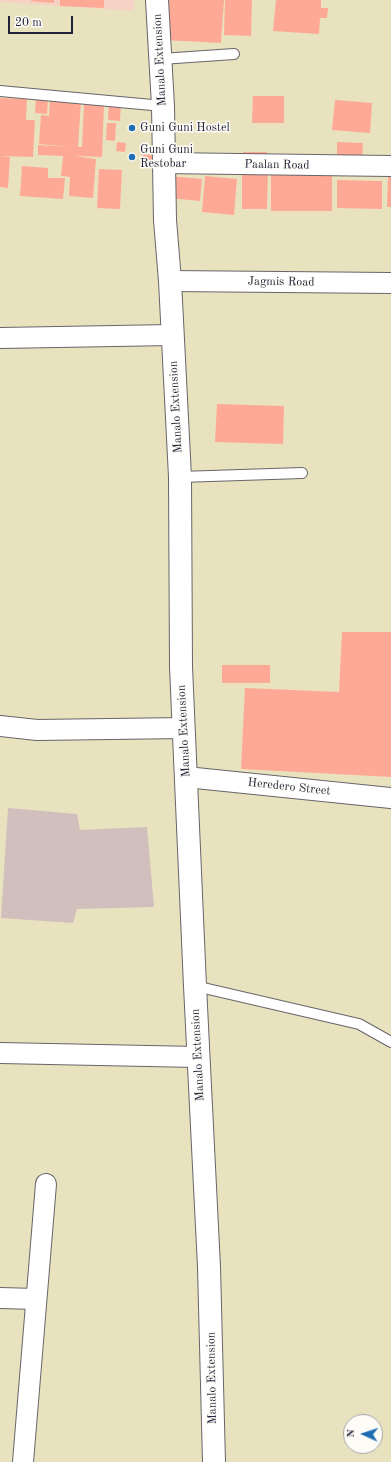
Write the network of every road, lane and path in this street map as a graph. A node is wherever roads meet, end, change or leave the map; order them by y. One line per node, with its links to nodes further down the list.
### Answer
1 (157, 0): 3 (street, Manalo Extension)
2 (234, 54): 3 (lane)
3 (161, 58): 5 (street, Manalo Extension)
4 (0, 90): 5 (lane)
5 (163, 106): 6 (street, Manalo Extension)
6 (163, 163): 7 (street, Paalan Road); 8 (street, Manalo Extension)
7 (391, 166)
8 (170, 281): 9 (street, Jagmis Road); 10 (street, Manalo Extension)
9 (391, 283)
10 (172, 335): 11 (street); 13 (street, Manalo Extension)
11 (0, 338)
12 (302, 473): 13 (lane)
13 (180, 477): 15 (street, Manalo Extension)
14 (0, 726): 15 (street)
15 (184, 728): 16 (street, Manalo Extension)
16 (186, 777): 17 (street, Heredero Street); 18 (street, Manalo Extension)
17 (391, 798)
18 (195, 986): 19 (lane); 21 (street, Manalo Extension)
19 (391, 1042)
20 (0, 1053): 21 (street)
21 (198, 1057): 26 (street, Manalo Extension)
22 (46, 1184): 24 (street)
23 (0, 1298): 24 (street)
24 (36, 1299): 25 (street)
25 (24, 1462)
26 (214, 1462)

